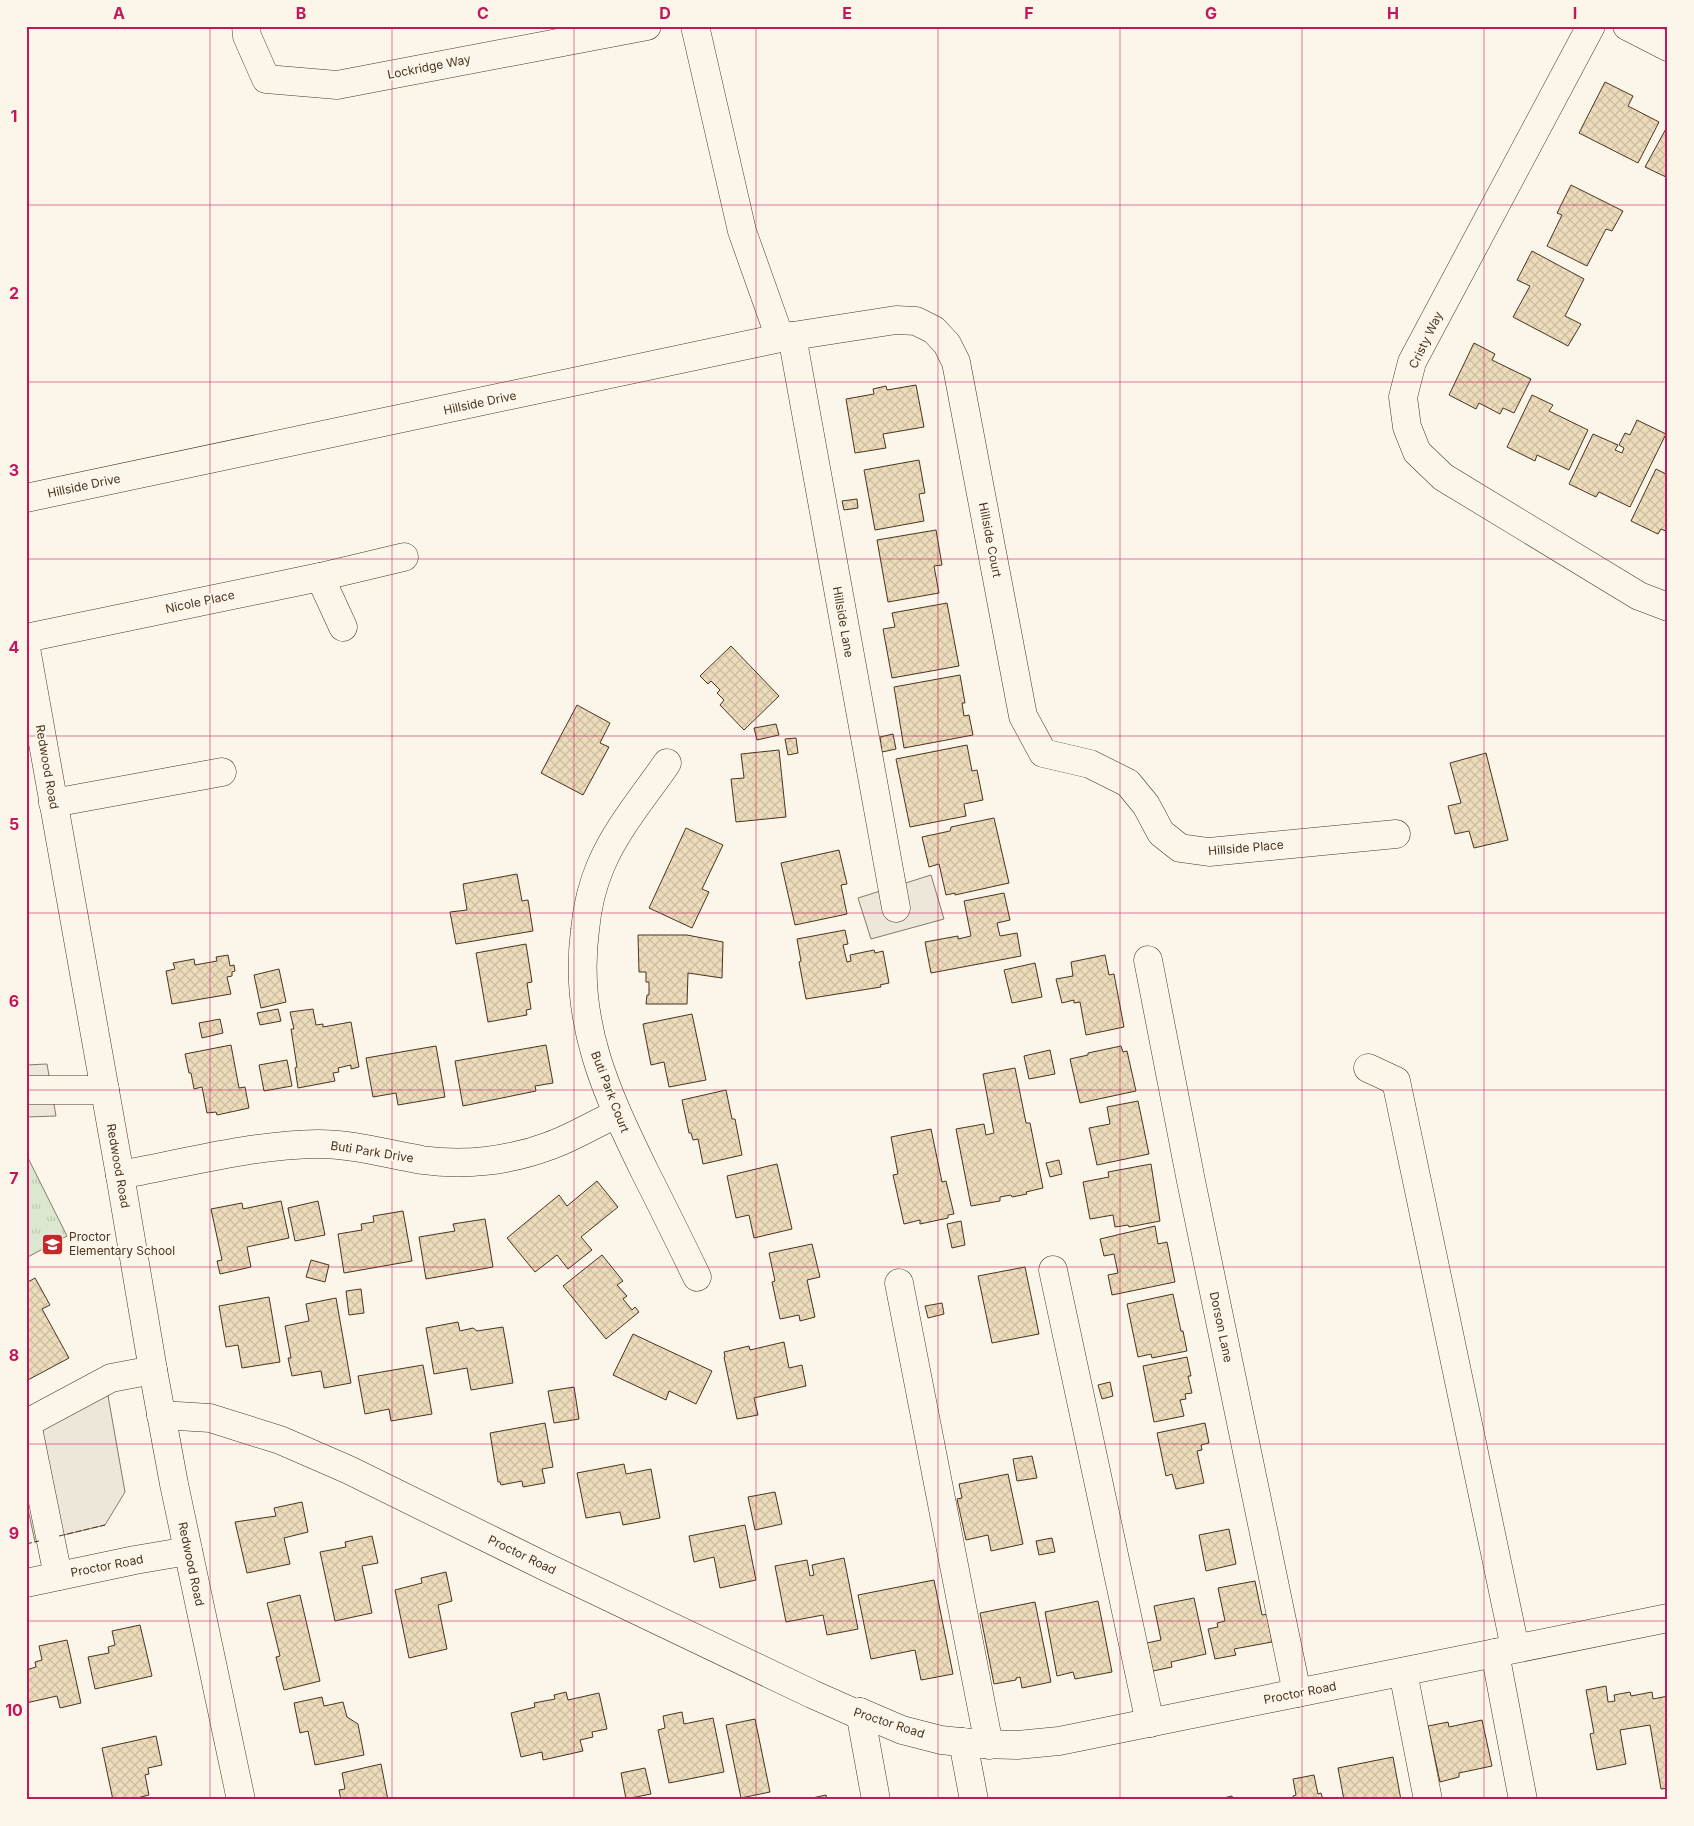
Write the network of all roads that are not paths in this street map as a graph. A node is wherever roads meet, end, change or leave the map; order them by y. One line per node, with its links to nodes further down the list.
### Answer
1 (246, 26): 2 (street, Lockridge Way)
2 (647, 26)
3 (695, 26): 8 (street)
4 (1590, 26): 12 (street, Cristy Way)
5 (1627, 26): 6 (street)
6 (1668, 47)
7 (934, 330): 8 (street, Hillside Drive); 17 (street, Hillside Court)
8 (786, 337): 9 (street, Hillside Drive); 22 (street, Hillside Lane)
9 (26, 498)
10 (404, 557): 11 (street, Nicole Place)
11 (320, 577): 13 (street); 14 (street, Nicole Place)
12 (1668, 607)
13 (343, 628)
14 (26, 638)
15 (26, 648): 16 (street, Redwood Road)
16 (35, 752): 20 (street, Redwood Road)
17 (1044, 753): 21 (street, Hillside Place)
18 (667, 764): 27 (street, Buti Park Court)
19 (222, 772): 20 (street)
20 (53, 803): 26 (street, Redwood Road)
21 (1396, 834)
22 (896, 908)
23 (1148, 960): 40 (street, Dorson Lane)
24 (1368, 1068): 38 (street)
25 (26, 1090): 26 (street)
26 (105, 1090): 28 (street, Redwood Road)
27 (616, 1114): 28 (street, Buti Park Drive); 30 (street, Buti Park Court)
28 (120, 1175): 32 (street, Redwood Road)
29 (1053, 1270): 42 (street)
30 (697, 1277)
31 (899, 1283): 43 (street)
32 (153, 1370): 33 (street, Redwood Road); 35 (street)
33 (161, 1415): 34 (street, Redwood Road); 41 (street, Proctor Road)
34 (188, 1551): 35 (street, Proctor Road); 44 (street, Redwood Road)
35 (58, 1576): 36 (street, Proctor Road)
36 (26, 1583)
37 (1668, 1618): 38 (street, Proctor Road)
38 (1505, 1651): 39 (street, Proctor Road); 48 (street)
39 (1403, 1672): 40 (street, Proctor Road); 47 (street)
40 (1297, 1693): 42 (street, Proctor Road)
41 (860, 1712): 43 (street, Proctor Road); 45 (street)
42 (1150, 1723): 43 (street, Proctor Road)
43 (976, 1743): 46 (street)
44 (240, 1800)
45 (876, 1800)
46 (974, 1800)
47 (1428, 1800)
48 (1523, 1800)

